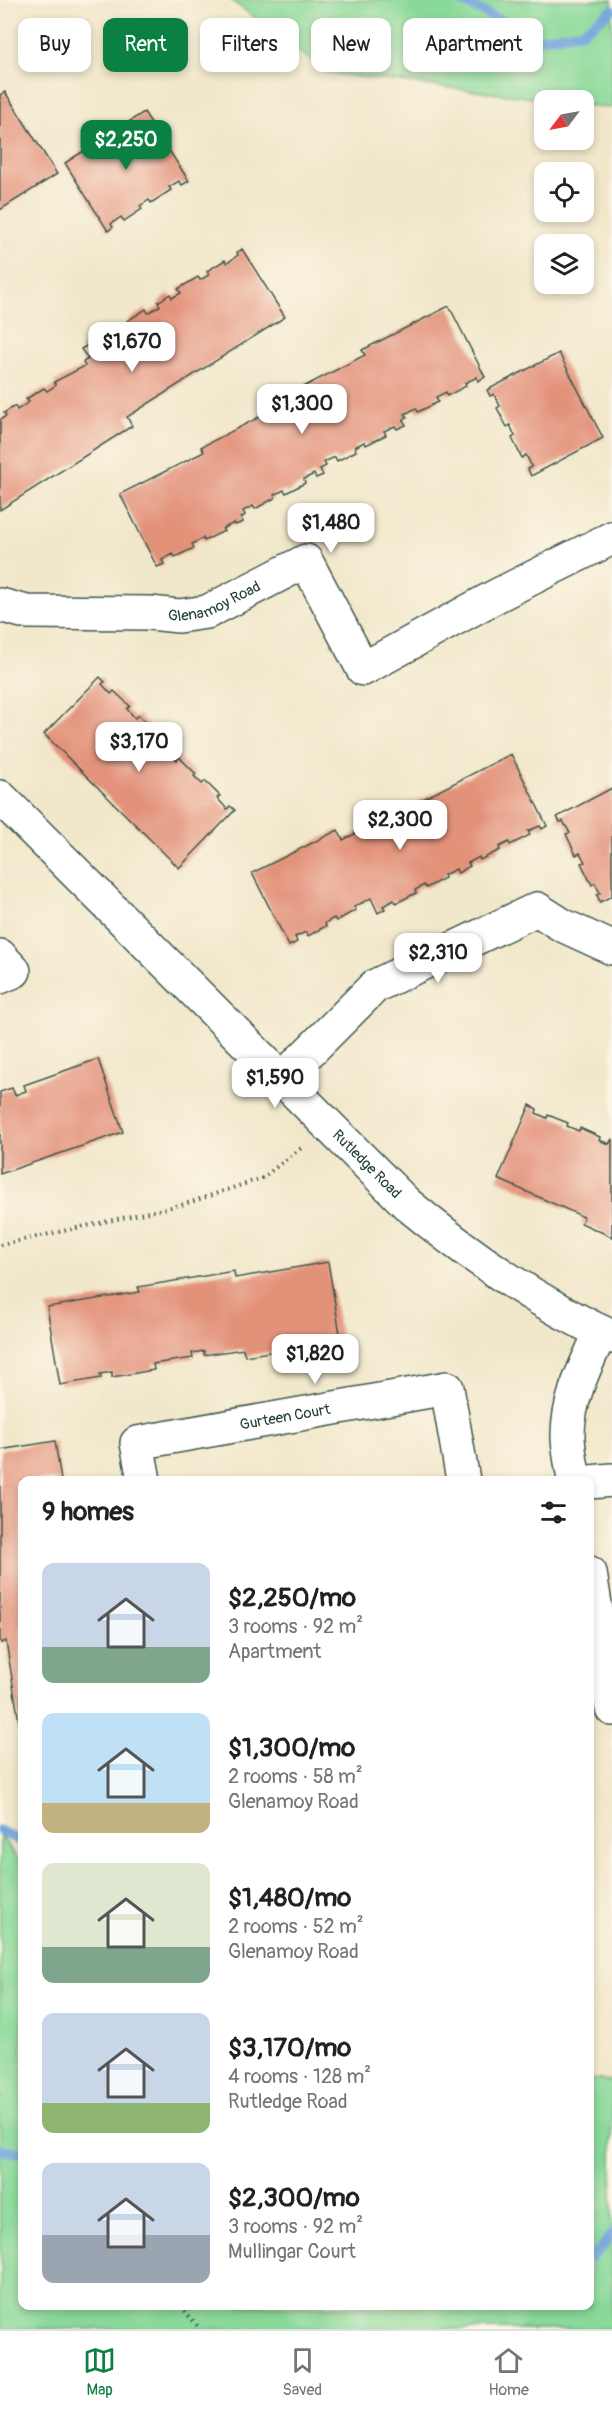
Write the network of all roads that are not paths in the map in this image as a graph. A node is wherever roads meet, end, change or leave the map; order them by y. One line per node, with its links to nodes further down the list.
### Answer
1 (612, 538): 2 (street, Glenamoy Road)
2 (0, 605)
3 (0, 797): 7 (street, Rutledge Road)
4 (612, 948): 7 (street)
5 (0, 956): 6 (street)
6 (0, 977)
7 (281, 1080): 8 (street, Rutledge Road)
8 (607, 1335): 11 (street)
9 (143, 1476): 10 (street, Gurteen Court)
10 (462, 1476)
11 (573, 1476)
12 (612, 1480): 13 (street)
13 (594, 1482)
14 (594, 1599): 15 (street)
15 (612, 1709)

